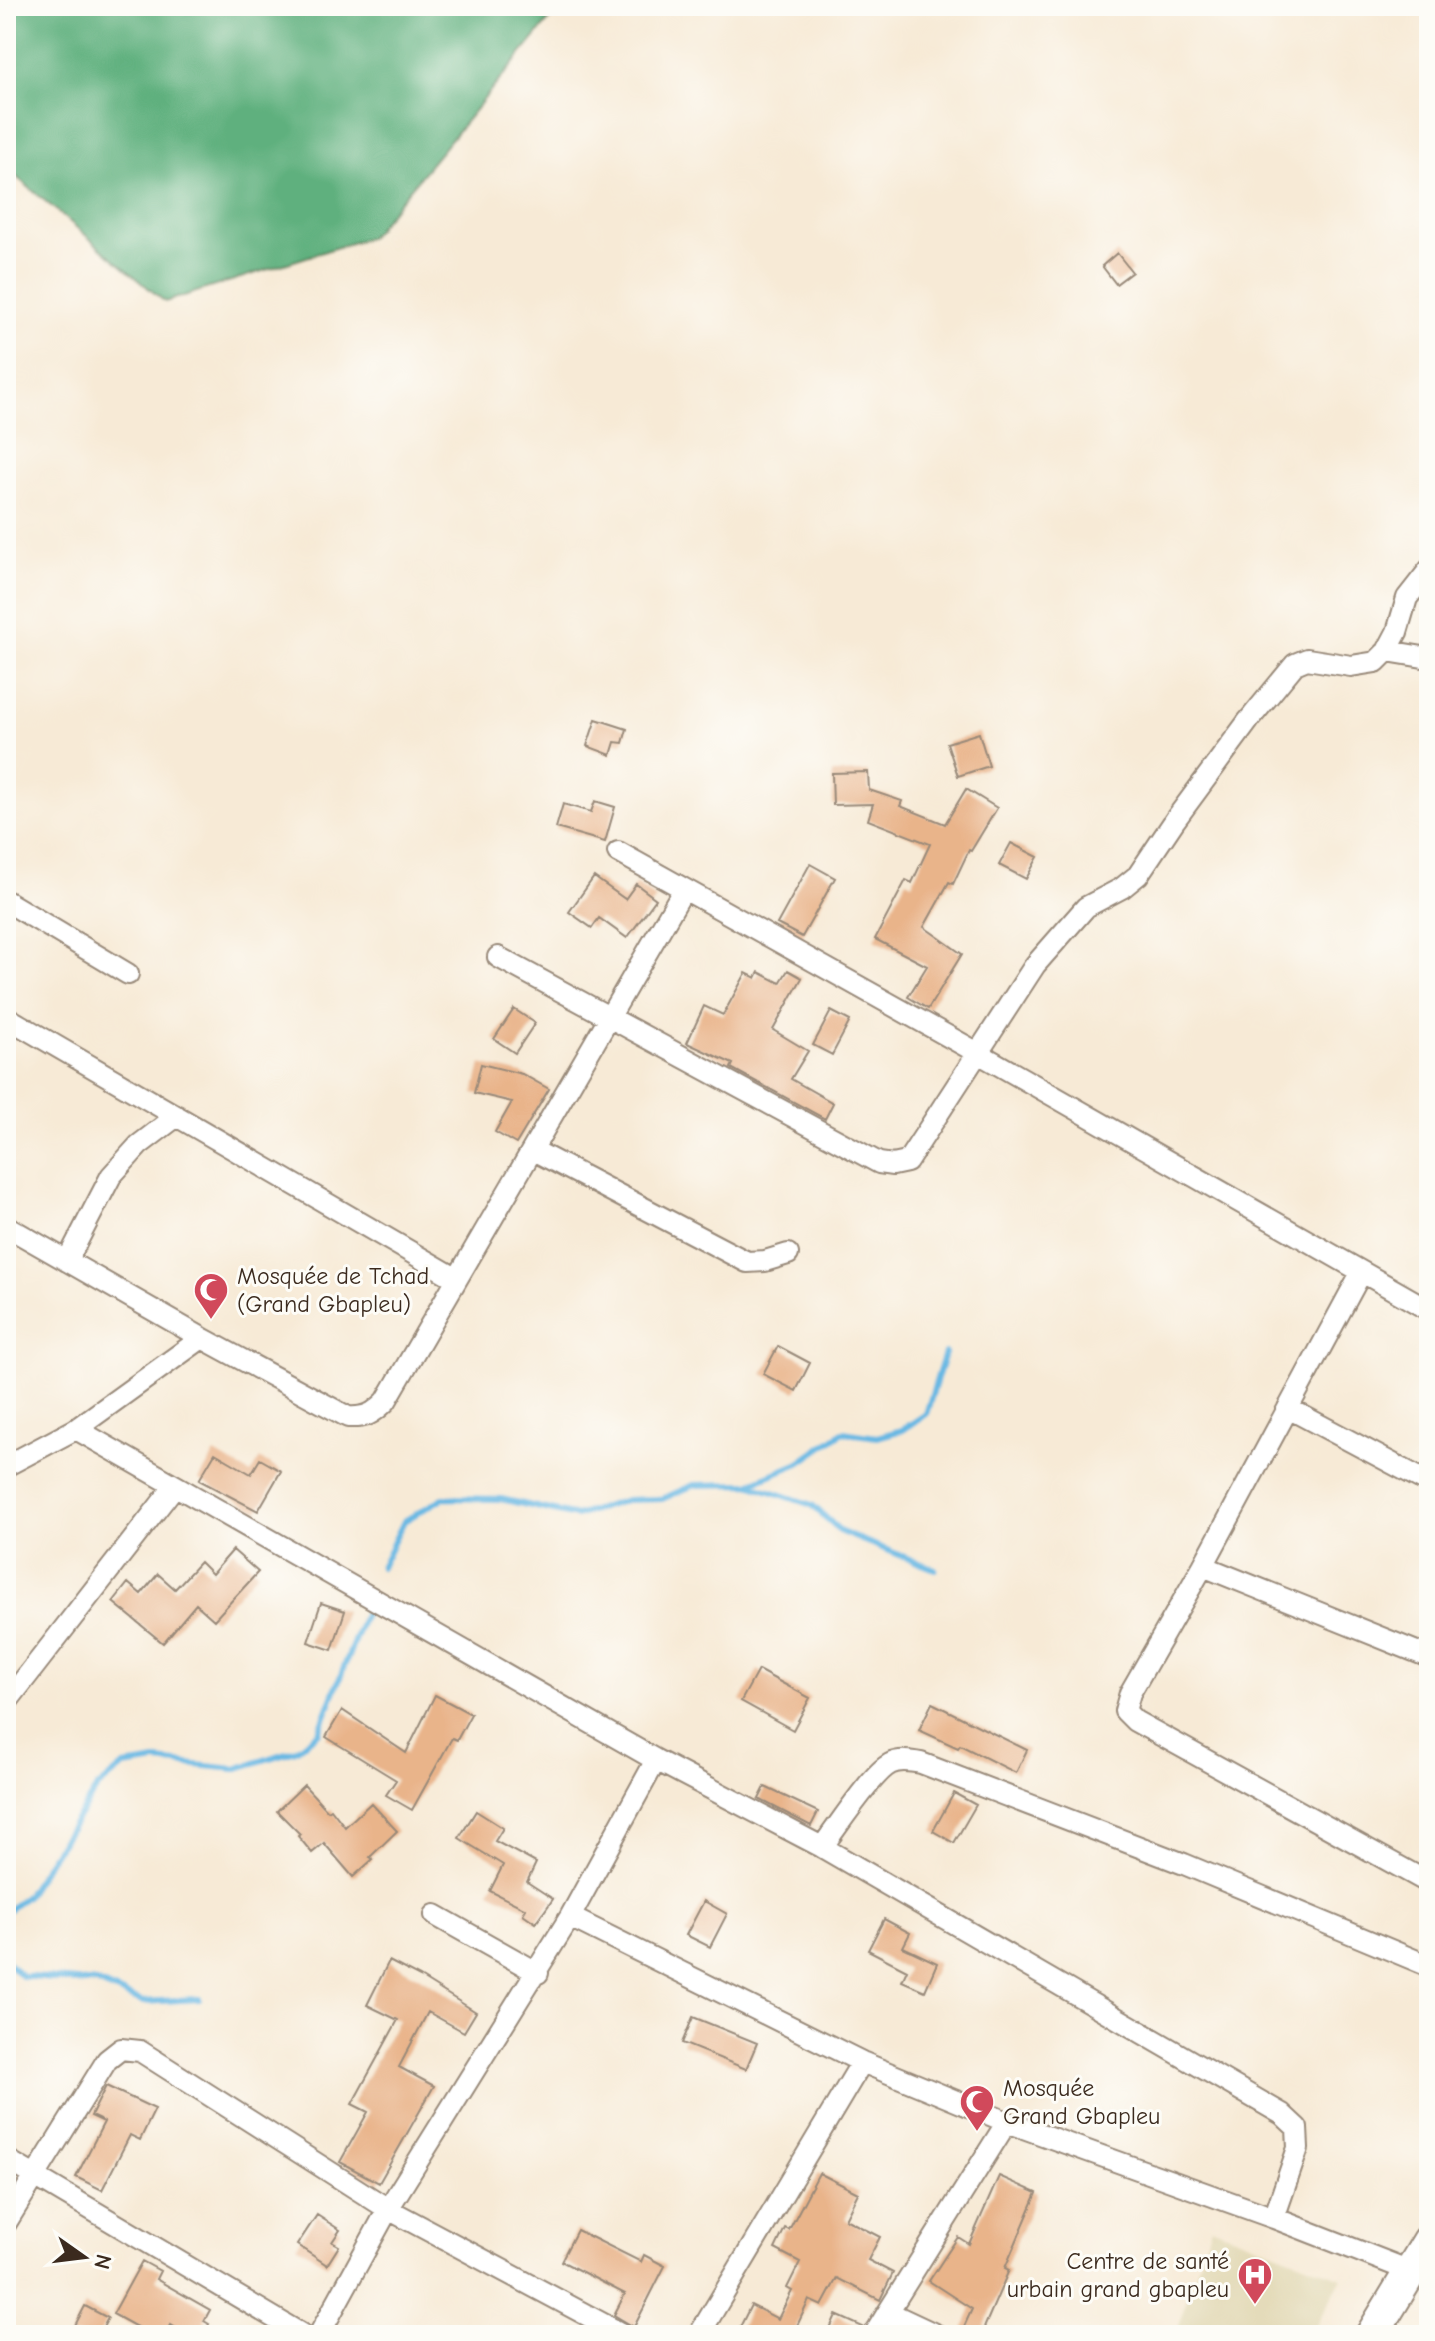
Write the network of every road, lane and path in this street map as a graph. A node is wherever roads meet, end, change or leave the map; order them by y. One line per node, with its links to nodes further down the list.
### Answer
1 (1429, 570): 2 (street)
2 (1387, 651): 3 (street); 11 (street)
3 (1429, 658)
4 (618, 852): 5 (street)
5 (684, 889): 10 (street); 11 (street)
6 (6, 901): 8 (street)
7 (498, 957): 10 (street)
8 (128, 974)
9 (6, 1017): 12 (street)
10 (608, 1019): 11 (street); 13 (street)
11 (978, 1053): 17 (street)
12 (177, 1116): 16 (street); 18 (street)
13 (533, 1150): 15 (street); 18 (street)
14 (6, 1226): 16 (street)
15 (788, 1254)
16 (67, 1261): 20 (street)
17 (1361, 1273): 19 (street); 21 (street)
18 (457, 1279): 20 (street)
19 (1429, 1310)
20 (202, 1338): 22 (street)
21 (1288, 1408): 24 (street); 26 (street)
22 (76, 1429): 23 (street); 25 (street)
23 (6, 1466)
24 (1429, 1483)
25 (174, 1487): 28 (street); 29 (street)
26 (1203, 1566): 27 (street); 31 (street)
27 (1429, 1657)
28 (6, 1703)
29 (656, 1760): 30 (street); 33 (street)
30 (822, 1847): 34 (street); 41 (street)
31 (1429, 1883)
32 (435, 1915): 35 (street)
33 (570, 1917): 35 (street); 36 (street)
34 (1429, 1966)
35 (538, 1973): 40 (street)
36 (862, 2062): 37 (street); 49 (street)
37 (1007, 2122): 41 (street); 45 (street)
38 (6, 2159): 39 (street)
39 (33, 2176): 40 (street); 42 (street); 46 (street)
40 (388, 2209): 47 (street); 48 (street)
41 (1274, 2218): 44 (street)
42 (6, 2223)
43 (1429, 2241): 44 (main road)
44 (1410, 2271): 52 (main road)
45 (888, 2312): 50 (street); 51 (street)
46 (303, 2335)
47 (319, 2335)
48 (624, 2335)
49 (699, 2335)
50 (874, 2335)
51 (937, 2335)
52 (1372, 2335)

